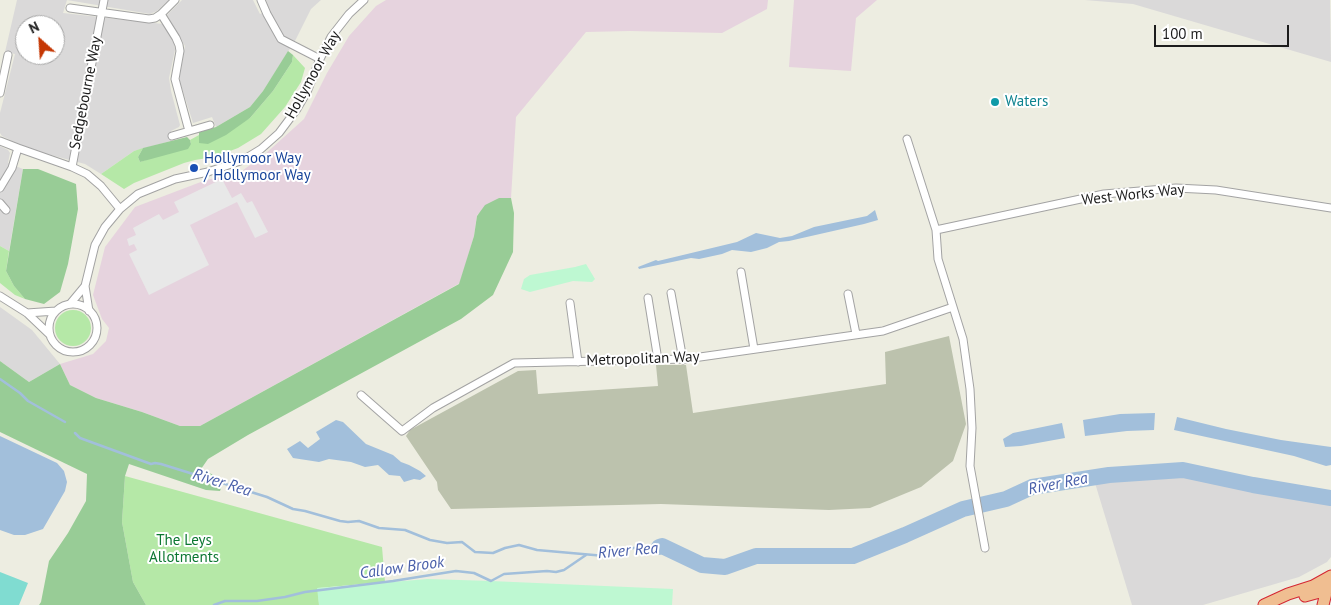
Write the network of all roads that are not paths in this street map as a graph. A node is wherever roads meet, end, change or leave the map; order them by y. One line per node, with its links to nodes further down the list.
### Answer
1 (104, 0): 6 (street, Sedgebourne Way)
2 (176, 0): 7 (street)
3 (261, 0): 9 (street)
4 (364, 0): 9 (street, Hollymoor Way)
5 (70, 8): 6 (street)
6 (102, 13): 7 (street); 17 (street, Sedgebourne Way)
7 (161, 14): 12 (street)
8 (8, 56): 10 (street)
9 (320, 59): 21 (street, Hollymoor Way)
10 (0, 94)
11 (210, 125): 12 (street)
12 (189, 131): 13 (street)
13 (172, 136)
14 (907, 139): 23 (street)
15 (0, 141): 16 (street)
16 (18, 148): 17 (street); 18 (street)
17 (72, 167): 21 (street, Sedgebourne Way)
18 (0, 188)
19 (0, 203): 22 (street)
20 (1331, 208): 23 (street, West Works Way)
21 (120, 209): 25 (street, Hollymoor Way)
22 (6, 210)
23 (936, 230): 32 (street)
24 (741, 272): 40 (street)
25 (86, 286): 31 (street, Hollymoor Way); 34 (street, Hollymoor Way)
26 (671, 293): 42 (street)
27 (848, 294): 39 (street)
28 (0, 296): 35 (street)
29 (648, 298): 41 (street)
30 (570, 303): 43 (street)
31 (70, 304): 33 (street); 34 (street)
32 (953, 307): 39 (street, Metropolitan Way); 45 (street)
33 (56, 311): 35 (street); 38 (street)
34 (89, 311): 36 (street)
35 (27, 313): 38 (street)
36 (97, 324): 37 (street); 38 (street)
37 (104, 331)
38 (49, 334)
39 (856, 334): 40 (street, Metropolitan Way)
40 (754, 349): 42 (street, Metropolitan Way)
41 (658, 360): 42 (street, Metropolitan Way); 43 (street, Metropolitan Way)
42 (683, 360)
43 (578, 362): 44 (street, Metropolitan Way)
44 (361, 395)
45 (985, 548)
46 (1331, 576): 48 (highway)
47 (1329, 588): 48 (highway); 49 (highway)
48 (1266, 605)
49 (1323, 605)

